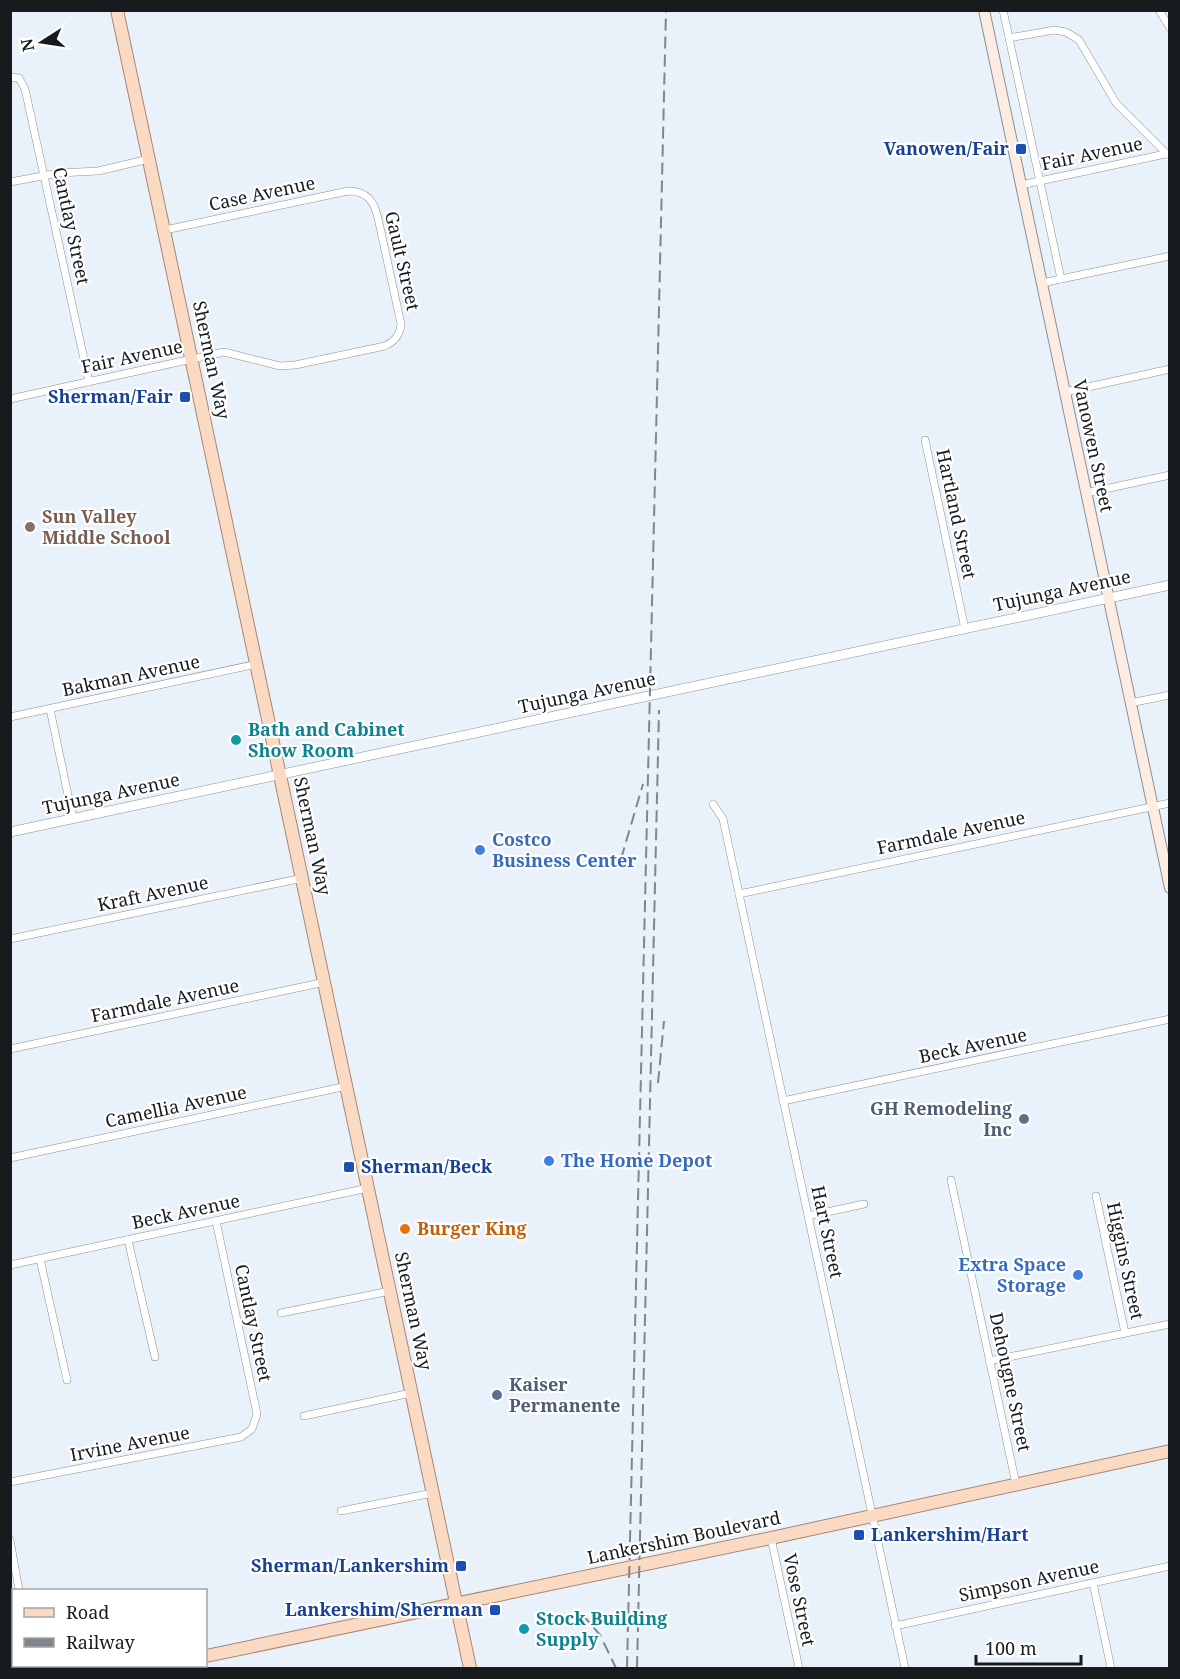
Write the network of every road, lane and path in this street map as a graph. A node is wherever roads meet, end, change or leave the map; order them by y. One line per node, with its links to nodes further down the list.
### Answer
1 (117, 10): 9 (main road, Sherman Way)
2 (984, 10): 13 (main road, Vanowen Street)
3 (1003, 10): 6 (street)
4 (1159, 10): 5 (street)
5 (1170, 28)
6 (1009, 38): 8 (street); 11 (street)
7 (10, 77): 10 (street, Cantlay Street)
8 (1168, 153): 11 (street, Fair Avenue)
9 (149, 159): 10 (street); 15 (main road, Sherman Way)
10 (44, 175): 12 (street); 22 (street, Cantlay Street)
11 (1040, 181): 13 (street, Fair Avenue); 17 (street)
12 (10, 182)
13 (1021, 185): 18 (main road, Vanowen Street)
14 (365, 194): 15 (street, Case Avenue); 19 (street, Gault Street)
15 (165, 230): 20 (main road, Sherman Way)
16 (1170, 256): 17 (street)
17 (1061, 279): 18 (street)
18 (1042, 283): 23 (main road, Vanowen Street)
19 (398, 337): 20 (street, Fair Avenue)
20 (192, 359): 22 (street, Fair Avenue); 31 (main road, Sherman Way)
21 (1170, 369): 23 (street)
22 (88, 382): 24 (street, Fair Avenue)
23 (1065, 392): 27 (main road, Vanowen Street)
24 (10, 399)
25 (925, 440): 30 (street, Hartland Street)
26 (1170, 475): 27 (street)
27 (1086, 493): 29 (main road, Vanowen Street)
28 (1170, 585): 29 (street, Tujunga Avenue)
29 (1108, 598): 30 (street, Tujunga Avenue); 33 (main road, Vanowen Street)
30 (965, 629): 36 (street, Tujunga Avenue)
31 (257, 664): 34 (street, Bakman Avenue); 36 (main road, Sherman Way)
32 (1170, 695): 33 (street)
33 (1130, 703): 39 (main road, Vanowen Street)
34 (50, 709): 35 (street, Bakman Avenue); 40 (street)
35 (10, 717)
36 (281, 774): 40 (street, Tujunga Avenue); 42 (main road, Sherman Way)
37 (1170, 803): 39 (street, Farmdale Avenue)
38 (713, 804): 44 (street, Hart Street)
39 (1152, 807): 43 (main road, Vanowen Street); 44 (street, Farmdale Avenue)
40 (73, 819): 41 (street, Tujunga Avenue)
41 (10, 832)
42 (303, 878): 45 (street, Kraft Avenue); 46 (main road, Sherman Way)
43 (1170, 888)
44 (739, 894): 50 (street, Hart Street)
45 (10, 939)
46 (325, 982): 48 (street, Farmdale Avenue); 49 (main road, Sherman Way)
47 (1170, 1019): 50 (street, Beck Avenue)
48 (10, 1049)
49 (347, 1086): 51 (street, Camellia Avenue); 53 (main road, Sherman Way)
50 (783, 1101): 56 (street, Hart Street)
51 (10, 1158)
52 (951, 1180): 66 (street, Dehougne Street)
53 (368, 1188): 57 (street, Beck Avenue); 61 (main road, Sherman Way)
54 (1096, 1196): 64 (street, Higgins Street)
55 (864, 1204): 56 (street)
56 (808, 1216): 76 (street, Hart Street)
57 (216, 1221): 58 (street, Beck Avenue); 70 (street, Cantlay Street)
58 (128, 1240): 59 (street, Beck Avenue); 65 (street)
59 (40, 1259): 60 (street, Beck Avenue); 67 (street)
60 (10, 1265)
61 (390, 1290): 62 (street); 68 (main road, Sherman Way)
62 (281, 1313)
63 (1170, 1324): 64 (street)
64 (1125, 1333): 66 (street)
65 (154, 1357)
66 (990, 1361): 73 (street, Dehougne Street)
67 (67, 1380)
68 (411, 1393): 69 (street); 74 (main road, Sherman Way)
69 (304, 1416)
70 (252, 1429): 72 (street, Irvine Avenue)
71 (1170, 1451): 73 (main road, Lankershim Boulevard)
72 (10, 1482)
73 (1016, 1484): 76 (main road, Lankershim Boulevard)
74 (433, 1493): 75 (street); 82 (main road, Sherman Way)
75 (341, 1511)
76 (871, 1516): 77 (main road, Lankershim Boulevard); 83 (street, Hart Street)
77 (771, 1538): 82 (main road, Lankershim Boulevard); 86 (street, Vose Street)
78 (10, 1540): 81 (street)
79 (1170, 1566): 80 (street, Simpson Avenue)
80 (1093, 1583): 83 (street, Simpson Avenue); 88 (street)
81 (16, 1587)
82 (456, 1605): 84 (main road, Lankershim Boulevard); 85 (main road, Sherman Way)
83 (895, 1626): 87 (street, Hart Street)
84 (207, 1656)
85 (470, 1668)
86 (799, 1668)
87 (904, 1668)
88 (1111, 1668)

